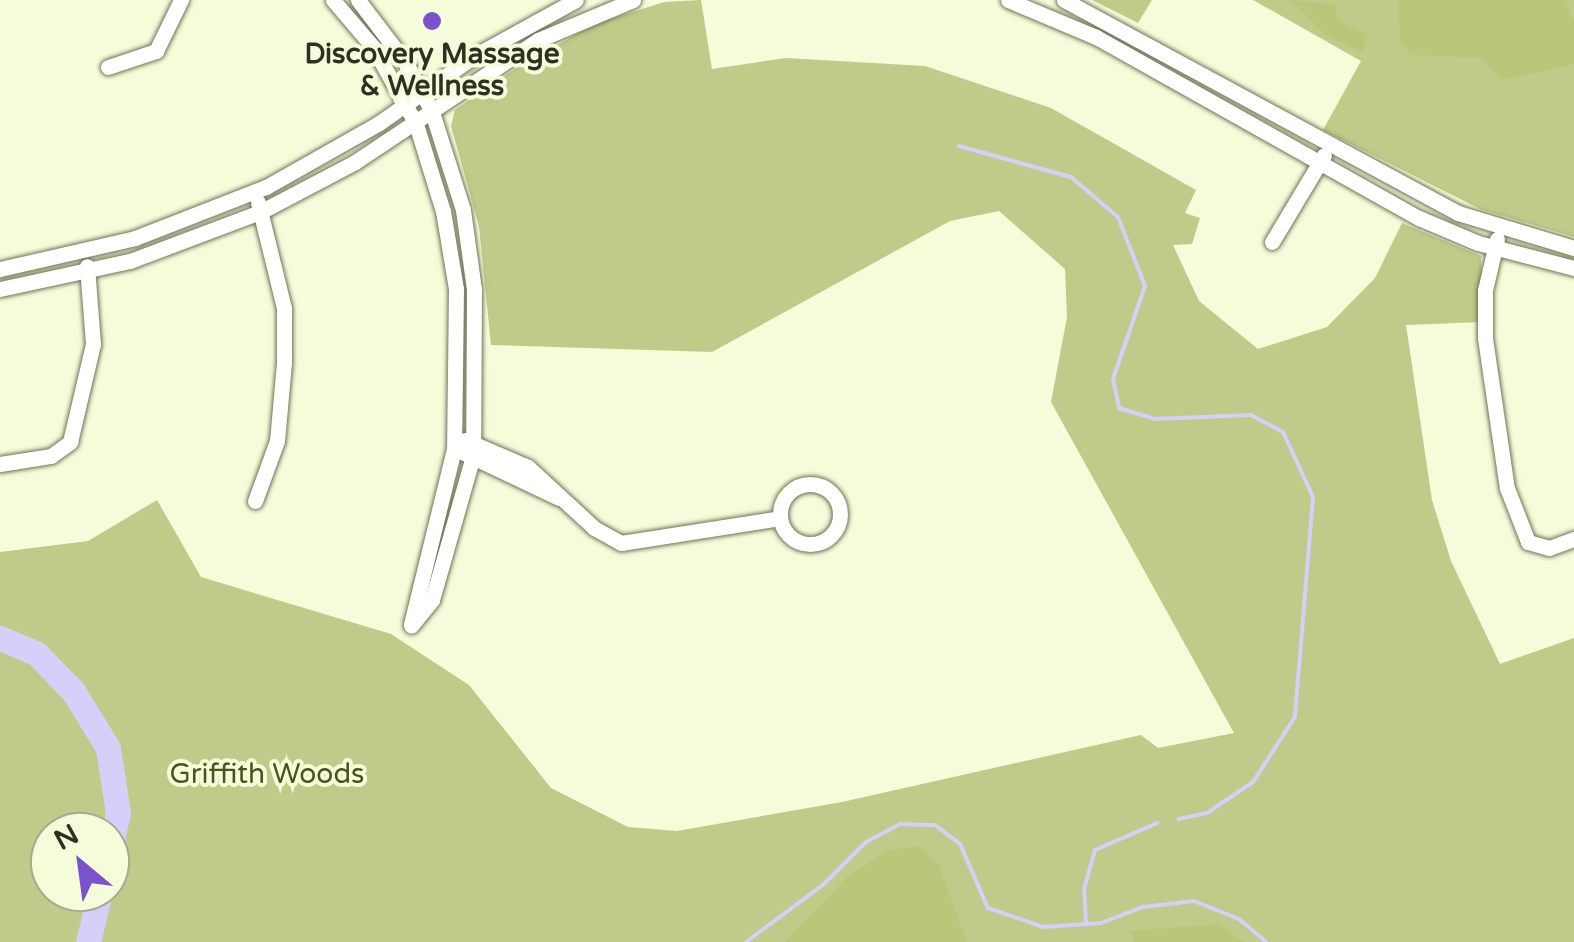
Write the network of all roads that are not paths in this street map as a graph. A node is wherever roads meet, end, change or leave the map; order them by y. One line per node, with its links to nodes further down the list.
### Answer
1 (181, 0): 10 (street)
2 (333, 0): 13 (street)
3 (358, 0): 12 (street)
4 (579, 0): 8 (street); 12 (street)
5 (633, 0): 8 (street)
6 (1064, 0): 9 (street)
7 (1018, 2): 11 (street)
8 (589, 16): 14 (street)
9 (1172, 57): 11 (street); 16 (street)
10 (108, 67)
11 (1162, 74): 17 (street)
12 (424, 92): 13 (street); 14 (street)
13 (407, 104): 15 (street); 18 (street)
14 (432, 112): 15 (street); 29 (street)
15 (416, 124): 19 (street); 30 (street)
16 (1330, 144): 17 (street); 20 (street)
17 (1320, 163): 21 (street); 22 (street)
18 (254, 192): 19 (street); 24 (street)
19 (262, 211): 27 (street); 34 (street)
20 (1500, 230): 22 (street); 23 (street)
21 (1272, 242)
22 (1494, 248): 25 (street); 36 (street)
23 (1574, 248)
24 (84, 252): 26 (street); 27 (street)
25 (1574, 268)
26 (0, 269)
27 (89, 272): 28 (street); 33 (street)
28 (0, 289)
29 (474, 289): 30 (street); 32 (street)
30 (456, 290): 31 (street)
31 (454, 442): 32 (street); 32 (street)
32 (474, 450): 35 (street)
33 (0, 464)
34 (256, 500)
35 (780, 518): 35 (street)
36 (1574, 539)

